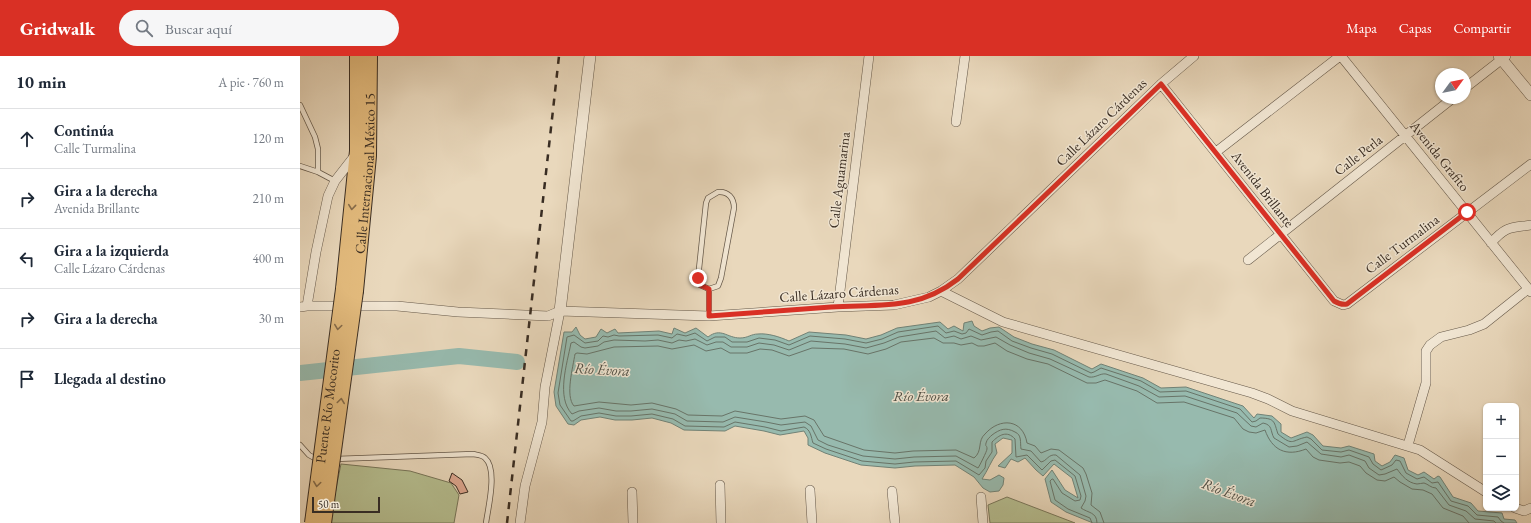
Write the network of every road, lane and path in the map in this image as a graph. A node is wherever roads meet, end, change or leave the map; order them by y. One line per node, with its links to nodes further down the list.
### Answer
1 (357, 56): 16 (main road, Calle Internacional México 15)
2 (370, 56): 29 (main road, Calle Internacional México 15)
3 (590, 56): 34 (street)
4 (869, 56): 33 (street, Calle Aguamarina)
5 (965, 56): 14 (street)
6 (1194, 56): 10 (street, Calle Lázaro Cárdenas)
7 (1341, 56): 15 (street, Avenida Grafito); 17 (street)
8 (1502, 57): 9 (street); 11 (street)
9 (1471, 83)
10 (1161, 84): 17 (street, Avenida Brillante); 30 (street, Calle Lázaro Cárdenas)
11 (1531, 95)
12 (1445, 104): 15 (street, Calle Perla)
13 (300, 105): 20 (lane)
14 (956, 122)
15 (1405, 136): 22 (street, Avenida Grafito); 24 (street, Calle Perla)
16 (357, 151): 21 (street); 29 (main road, Calle Internacional México 15, one-way to 29)
17 (1216, 152): 24 (street, Avenida Brillante)
18 (1531, 164): 22 (street, Calle Turmalina)
19 (300, 166): 20 (lane)
20 (318, 172): 21 (lane)
21 (335, 181): 32 (street)
22 (1467, 212): 25 (street, Avenida Grafito); 31 (street, Calle Turmalina)
23 (1531, 225): 25 (street)
24 (1280, 234): 26 (street, Calle Perla); 31 (street, Avenida Brillante)
25 (1491, 243): 27 (street, Avenida Grafito)
26 (1248, 260)
27 (1529, 286): 37 (street)
28 (709, 289): 28 (lane); 35 (lane)
29 (350, 290): 46 (main road, Puente Río Mocorito, one-way to 46, bridge); 47 (main road, Puente Río Mocorito, one-way to 29, bridge)
30 (941, 291): 33 (street, Calle Lázaro Cárdenas); 37 (street)
31 (1347, 304)
32 (304, 307): 34 (street, Calle Lázaro Cárdenas)
33 (838, 307): 35 (street, Calle Lázaro Cárdenas)
34 (560, 312): 35 (street, Calle Lázaro Cárdenas); 49 (street)
35 (709, 316)
36 (300, 445): 48 (lane)
37 (1408, 445): 40 (street)
38 (720, 485): 51 (street)
39 (810, 490): 52 (street)
40 (1483, 490)
41 (892, 491): 53 (street)
42 (632, 492): 50 (street)
43 (981, 498): 54 (street)
44 (1531, 508): 45 (street)
45 (1519, 509)
46 (312, 523)
47 (324, 523)
48 (486, 523)
49 (520, 523)
50 (633, 523)
51 (721, 523)
52 (812, 523)
53 (895, 523)
54 (983, 523)

